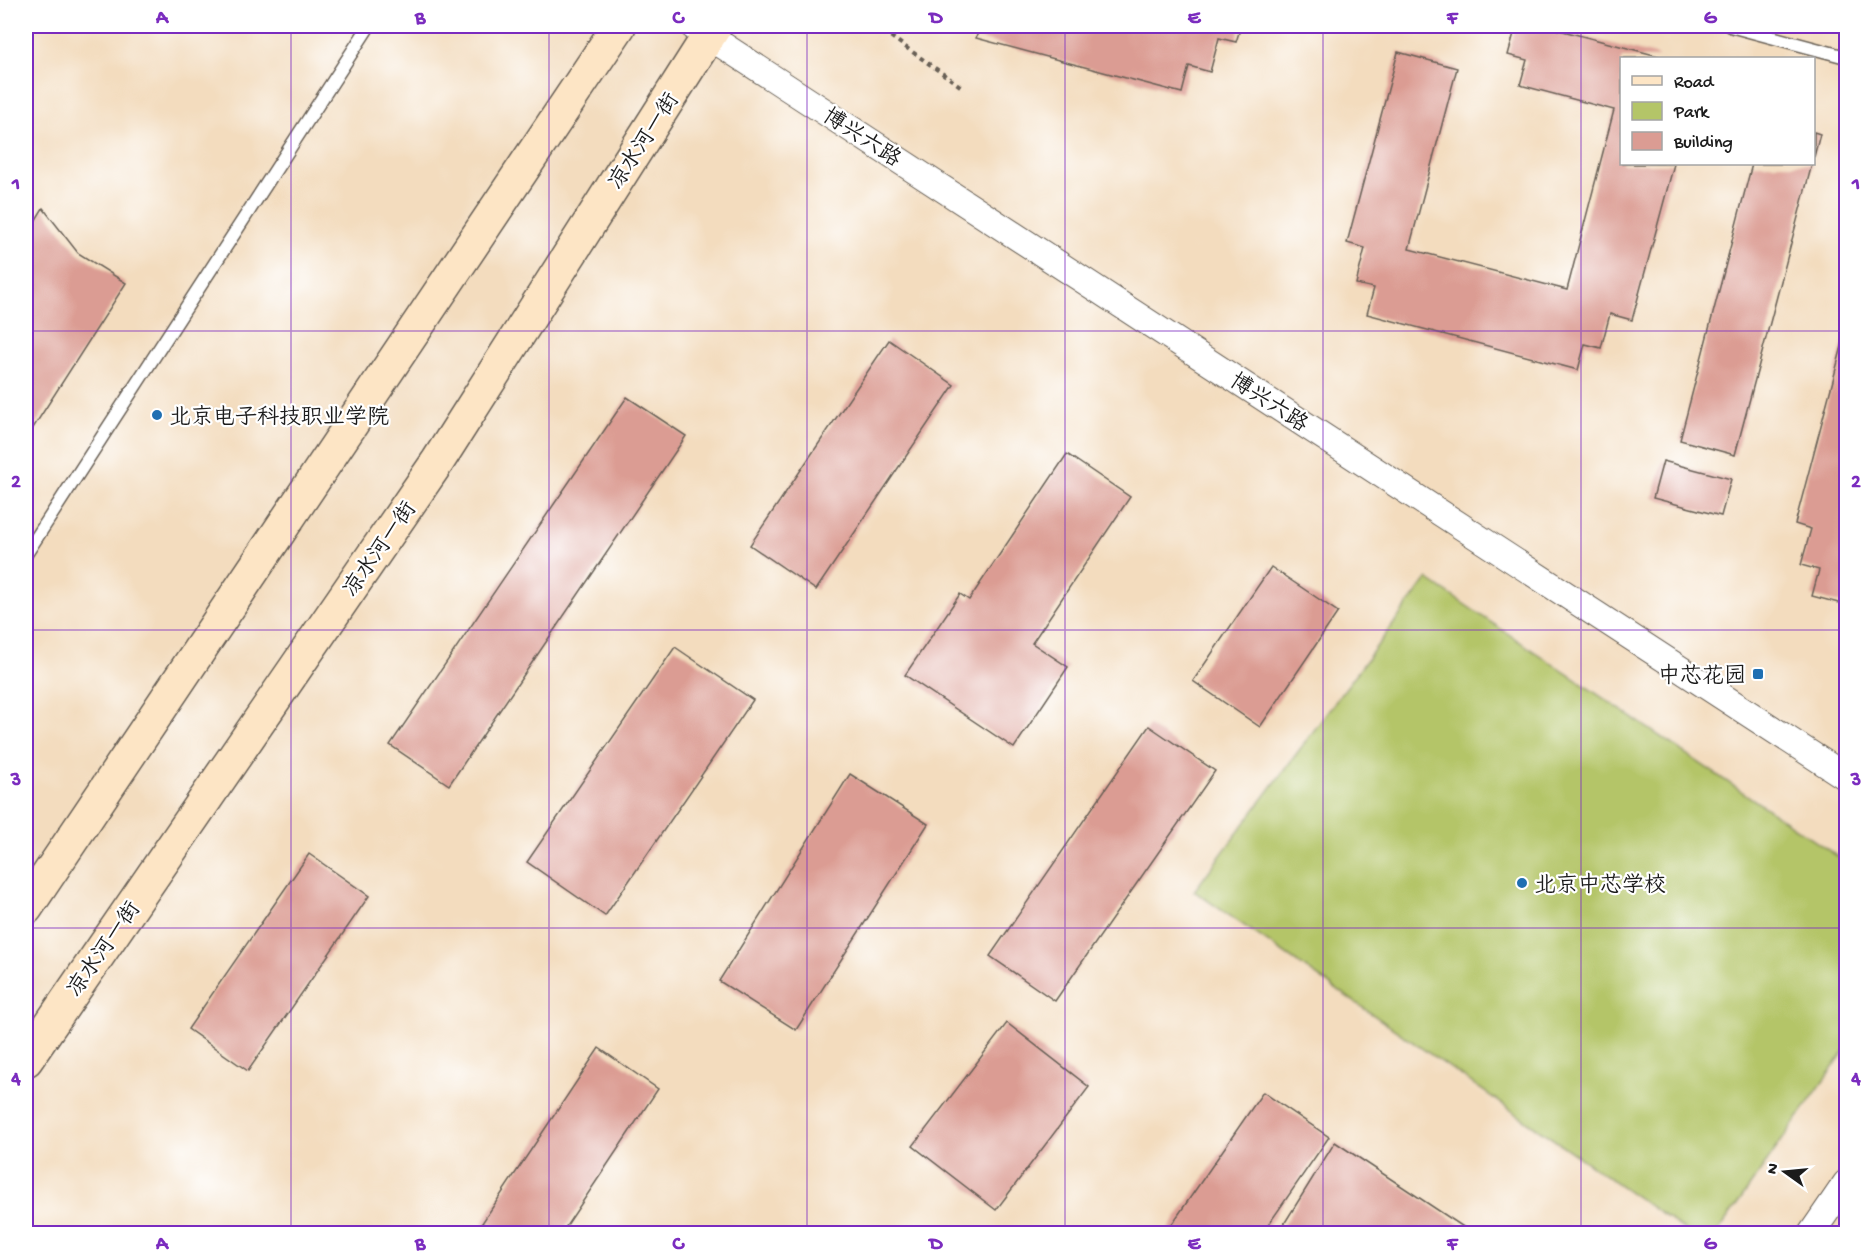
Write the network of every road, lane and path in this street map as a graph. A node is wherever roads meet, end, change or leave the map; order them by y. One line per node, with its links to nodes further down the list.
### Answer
1 (369, 26): 8 (lane)
2 (619, 26): 10 (main road)
3 (876, 26): 7 (path)
4 (1730, 26): 6 (lane)
5 (706, 29): 9 (street, 博兴六路); 11 (main road, 凉水河一街)
6 (1846, 57)
7 (963, 88)
8 (26, 554)
9 (1846, 777)
10 (26, 908)
11 (26, 1060)
12 (1846, 1183): 13 (street)
13 (1811, 1233)

